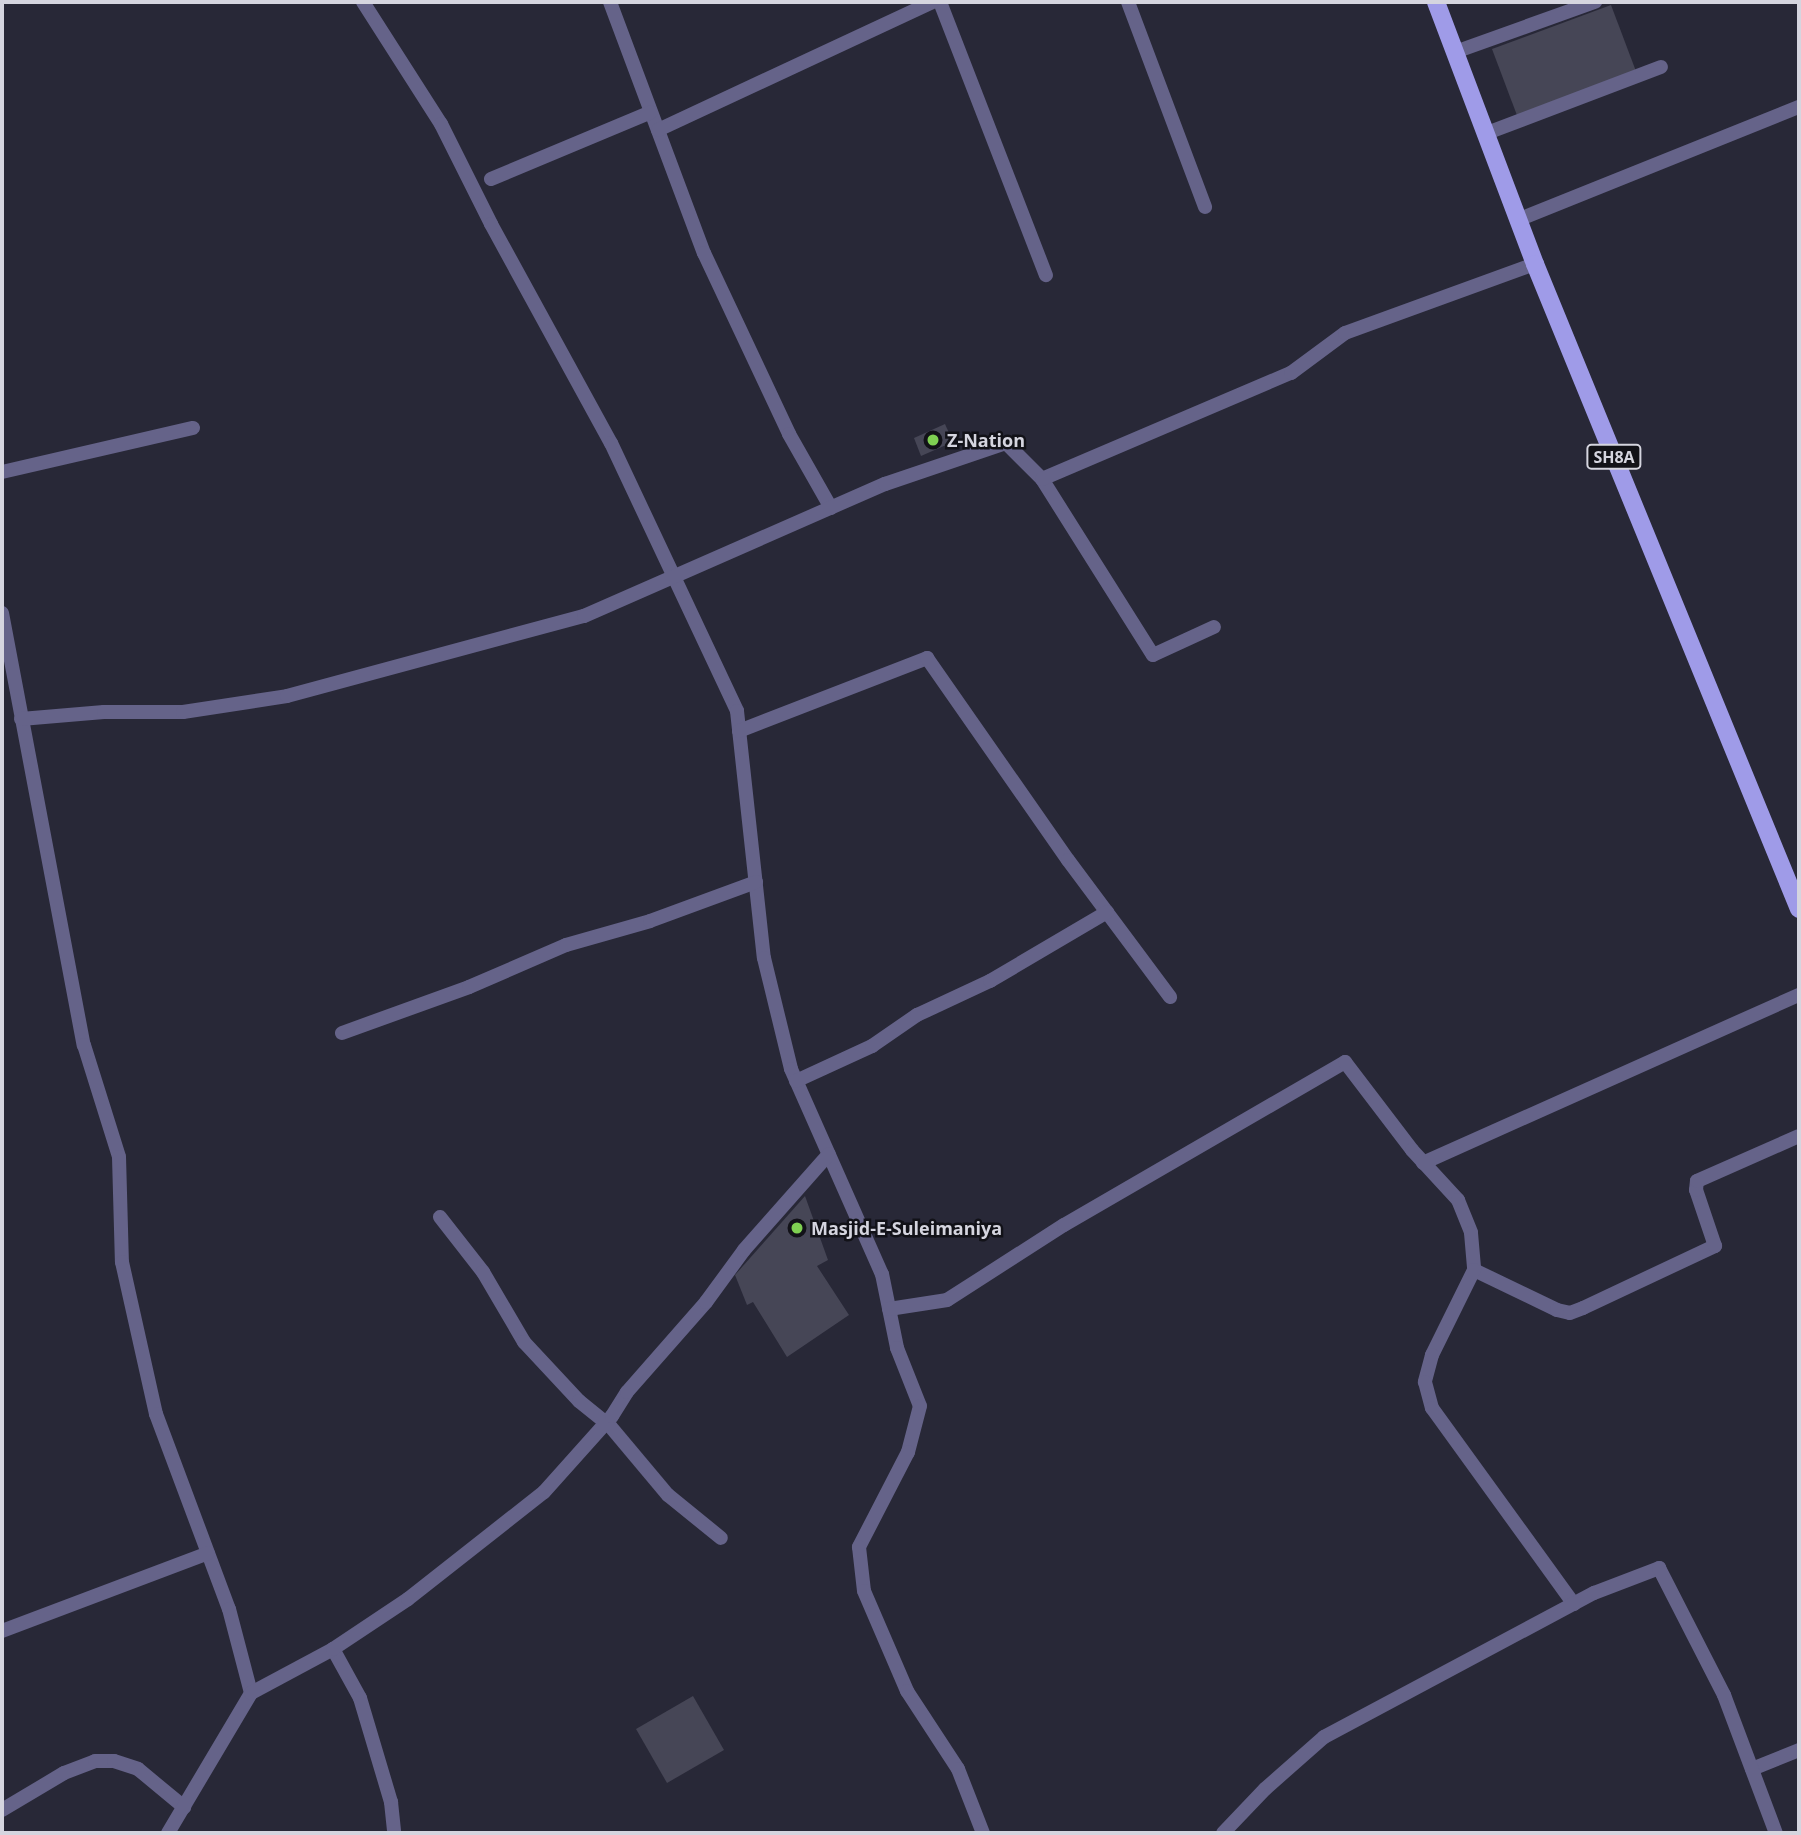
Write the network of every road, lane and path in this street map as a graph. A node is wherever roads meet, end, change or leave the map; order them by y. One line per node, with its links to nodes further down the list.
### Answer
1 (363, 2): 23 (street)
2 (610, 2): 11 (street)
3 (932, 2): 12 (street)
4 (940, 2): 18 (street)
5 (1128, 2): 15 (street)
6 (1436, 2): 8 (main road, SH8A)
7 (1595, 2): 8 (street)
8 (1455, 52): 13 (main road, SH8A)
9 (1661, 67): 13 (street)
10 (1799, 107): 16 (street)
11 (651, 112): 12 (street); 14 (street)
12 (658, 130): 22 (street)
13 (1487, 133): 16 (main road, SH8A)
14 (491, 179)
15 (1205, 207)
16 (1520, 219): 17 (main road, SH8A)
17 (1535, 264): 21 (street); 29 (main road, SH8A)
18 (1046, 275)
19 (193, 428): 20 (street)
20 (2, 472)
21 (1042, 479): 22 (street); 25 (street)
22 (831, 508): 23 (street)
23 (675, 576): 26 (street); 27 (street)
24 (2, 613): 26 (street)
25 (1214, 627)
26 (21, 719): 43 (street)
27 (739, 731): 28 (street); 30 (street)
28 (756, 882): 33 (street); 34 (street)
29 (1799, 909)
30 (1107, 912): 32 (street); 34 (street)
31 (1799, 995): 37 (street)
32 (1170, 997)
33 (342, 1033)
34 (796, 1081): 36 (street)
35 (1799, 1136): 39 (street)
36 (829, 1154): 40 (street); 41 (street)
37 (1423, 1163): 39 (street); 40 (street)
38 (440, 1217): 41 (street)
39 (1475, 1270): 44 (street)
40 (889, 1309): 54 (street)
41 (606, 1422): 42 (street); 46 (street)
42 (721, 1538)
43 (208, 1553): 45 (street); 47 (street)
44 (1574, 1604): 49 (street); 55 (street)
45 (2, 1631)
46 (333, 1649): 47 (street); 53 (street)
47 (251, 1693): 50 (street)
48 (1799, 1751): 49 (street)
49 (1752, 1769): 56 (street)
50 (184, 1807): 51 (street); 52 (street)
51 (2, 1810)
52 (168, 1833)
53 (394, 1833)
54 (983, 1833)
55 (1223, 1833)
56 (1776, 1833)

